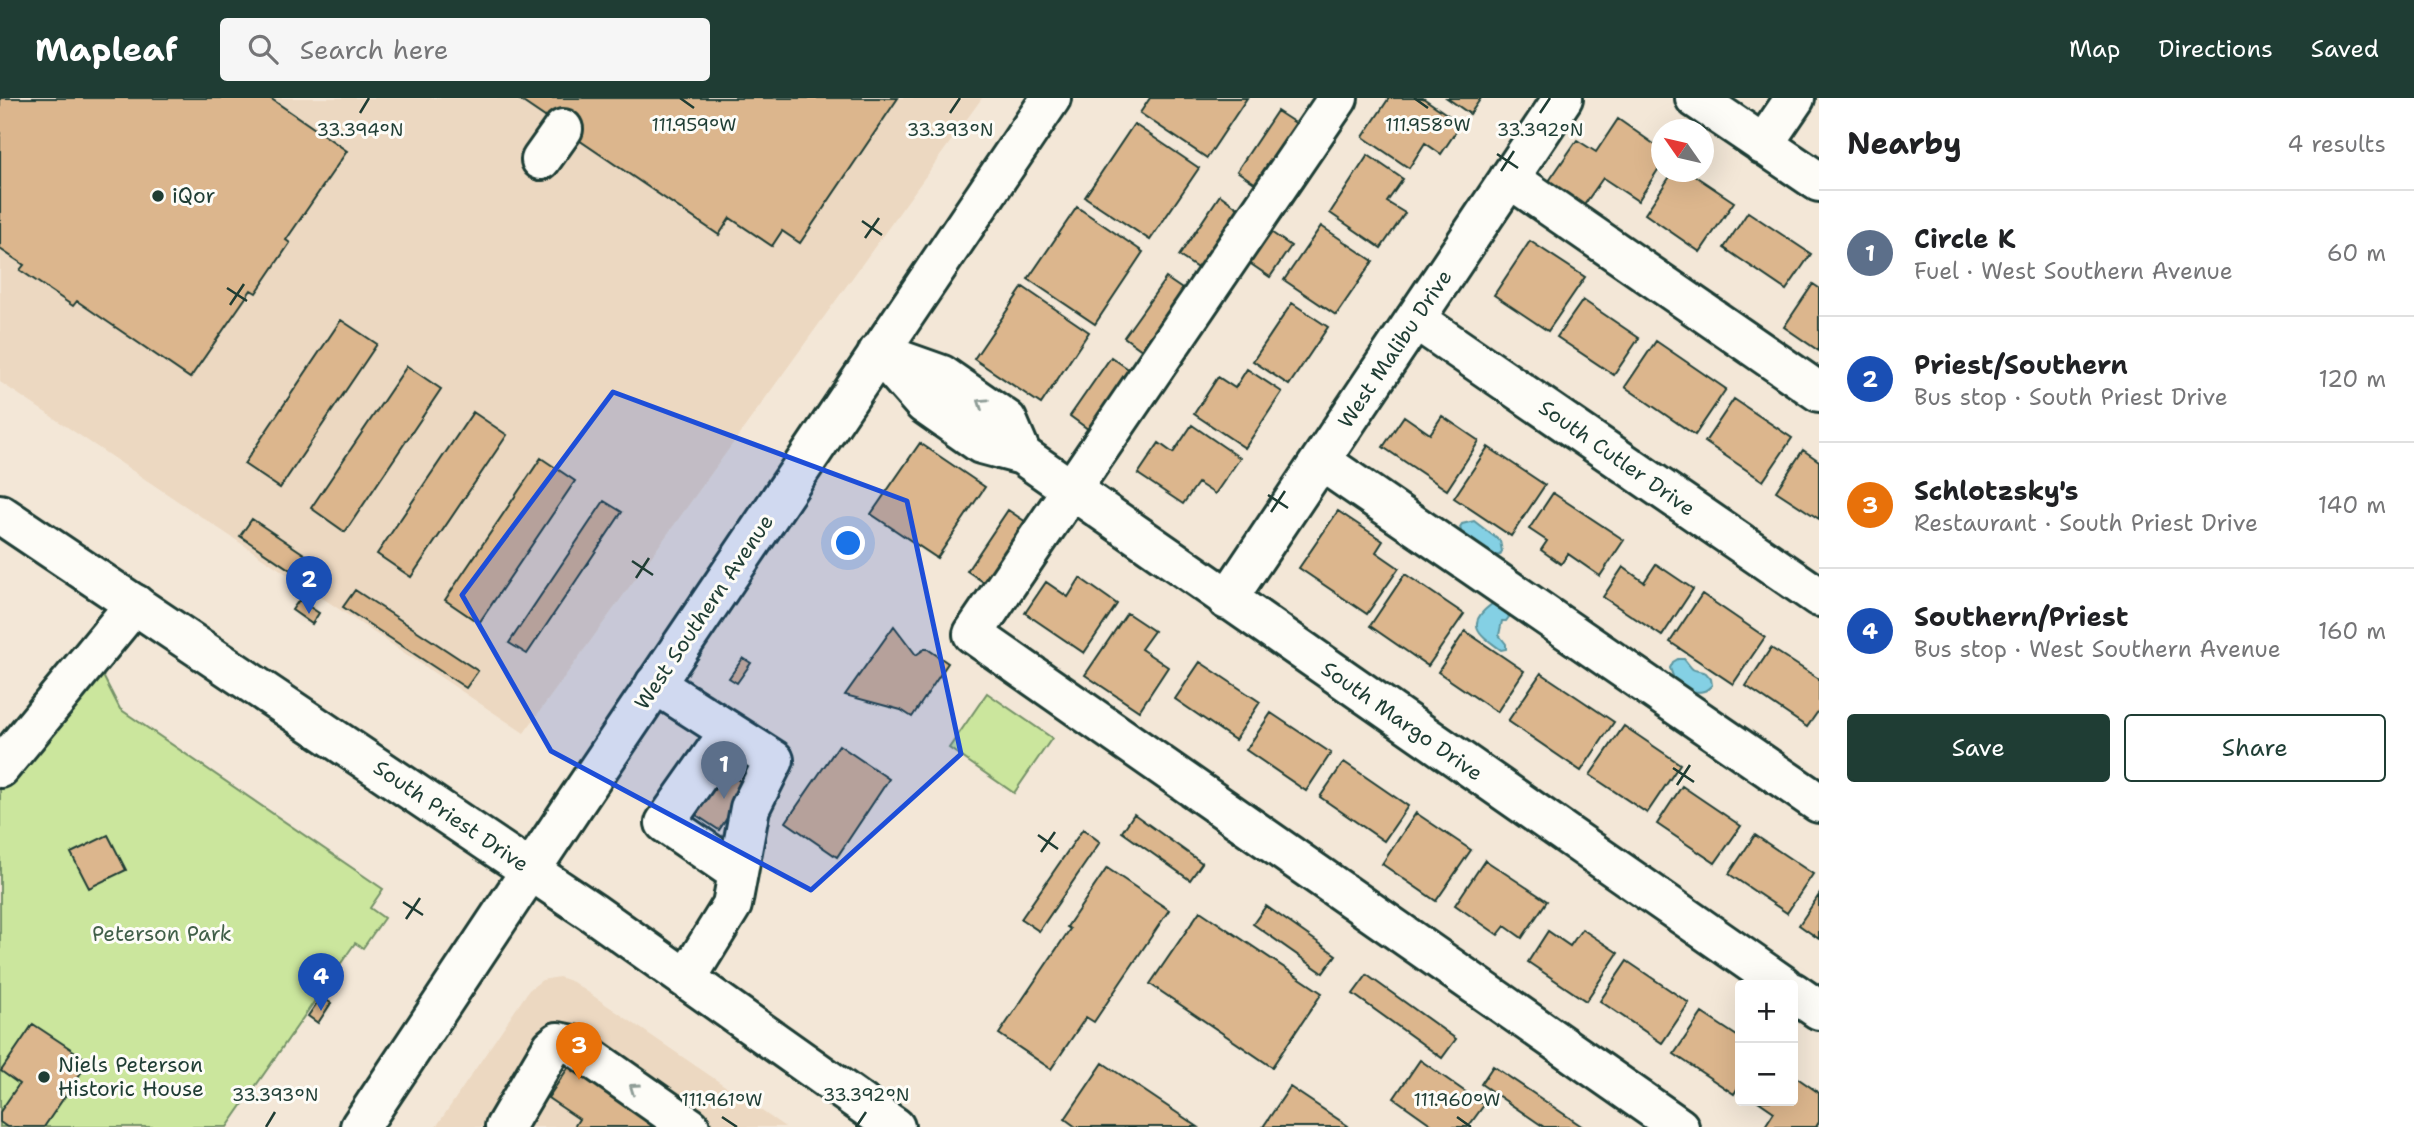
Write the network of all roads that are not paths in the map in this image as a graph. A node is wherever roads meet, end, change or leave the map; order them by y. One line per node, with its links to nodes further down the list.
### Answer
1 (1051, 98): 12 (street, West Southern Avenue)
2 (1338, 98): 15 (street)
3 (1563, 98): 9 (street, West Malibu Drive)
4 (1695, 98): 7 (street)
5 (1795, 98): 7 (street)
6 (563, 129): 8 (street)
7 (1763, 145): 10 (street)
8 (541, 160)
9 (1509, 178): 11 (street, West Malibu Drive); 13 (street)
10 (1819, 182)
11 (1415, 319): 14 (street, West Malibu Drive); 17 (street, South Cutler Drive)
12 (878, 352): 15 (street, South Margo Drive); 20 (street, West Southern Avenue)
13 (1819, 392)
14 (1321, 461): 18 (street, West Malibu Drive); 23 (street)
15 (1071, 489): 18 (street, South Margo Drive); 34 (street)
16 (0, 514): 19 (street, South Priest Drive)
17 (1819, 597)
18 (1227, 600): 27 (street, South Margo Drive)
19 (135, 604): 22 (street); 24 (street, South Priest Drive)
20 (655, 684): 21 (street); 24 (street, West Southern Avenue)
21 (729, 732): 25 (street); 25 (street)
22 (0, 768)
23 (1819, 803)
24 (531, 870): 26 (street, South Priest Drive); 30 (street, West Southern Avenue)
25 (738, 873): 26 (street)
26 (687, 978): 33 (street, South Priest Drive)
27 (1776, 980)
28 (1798, 995): 29 (street)
29 (1819, 1010)
30 (360, 1127)
31 (505, 1127): 32 (street, one-way to 31)
32 (690, 1127)
33 (895, 1127)
34 (1679, 1127)

